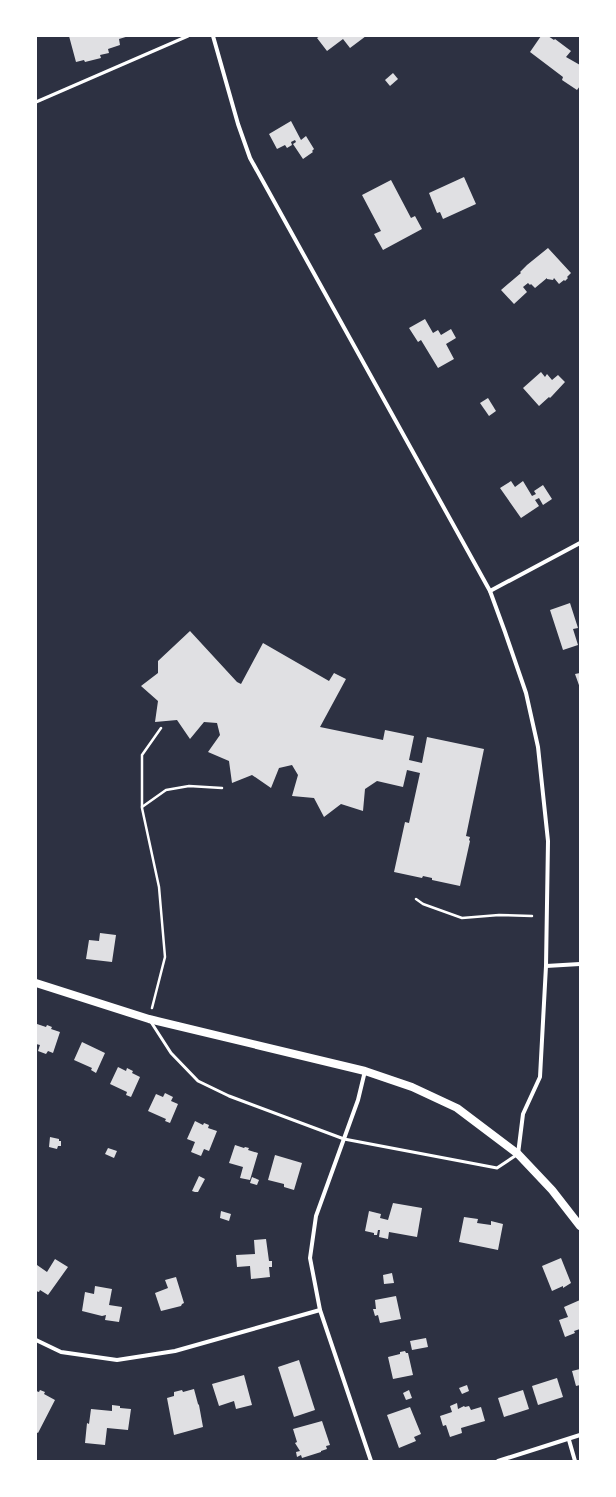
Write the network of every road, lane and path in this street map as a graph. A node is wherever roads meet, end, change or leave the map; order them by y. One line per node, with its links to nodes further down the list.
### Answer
1 (188, 36): 3 (lane)
2 (213, 36): 5 (street)
3 (36, 102)
4 (580, 543): 5 (street)
5 (490, 591): 12 (street)
6 (161, 728): 8 (path)
7 (222, 788): 8 (path)
8 (142, 808): 14 (path)
9 (416, 899): 10 (path)
10 (532, 916)
11 (580, 964): 12 (street)
12 (546, 966): 17 (street)
13 (36, 983): 14 (main road)
14 (149, 1019): 15 (main road); 16 (lane)
15 (365, 1072): 16 (street); 17 (main road)
16 (344, 1139): 17 (lane); 19 (street)
17 (518, 1154): 18 (main road)
18 (580, 1226)
19 (320, 1310): 20 (street); 23 (street)
20 (36, 1340)
21 (580, 1436): 22 (street)
22 (569, 1440): 24 (street); 25 (street)
23 (371, 1461)
24 (498, 1461)
25 (575, 1461)

